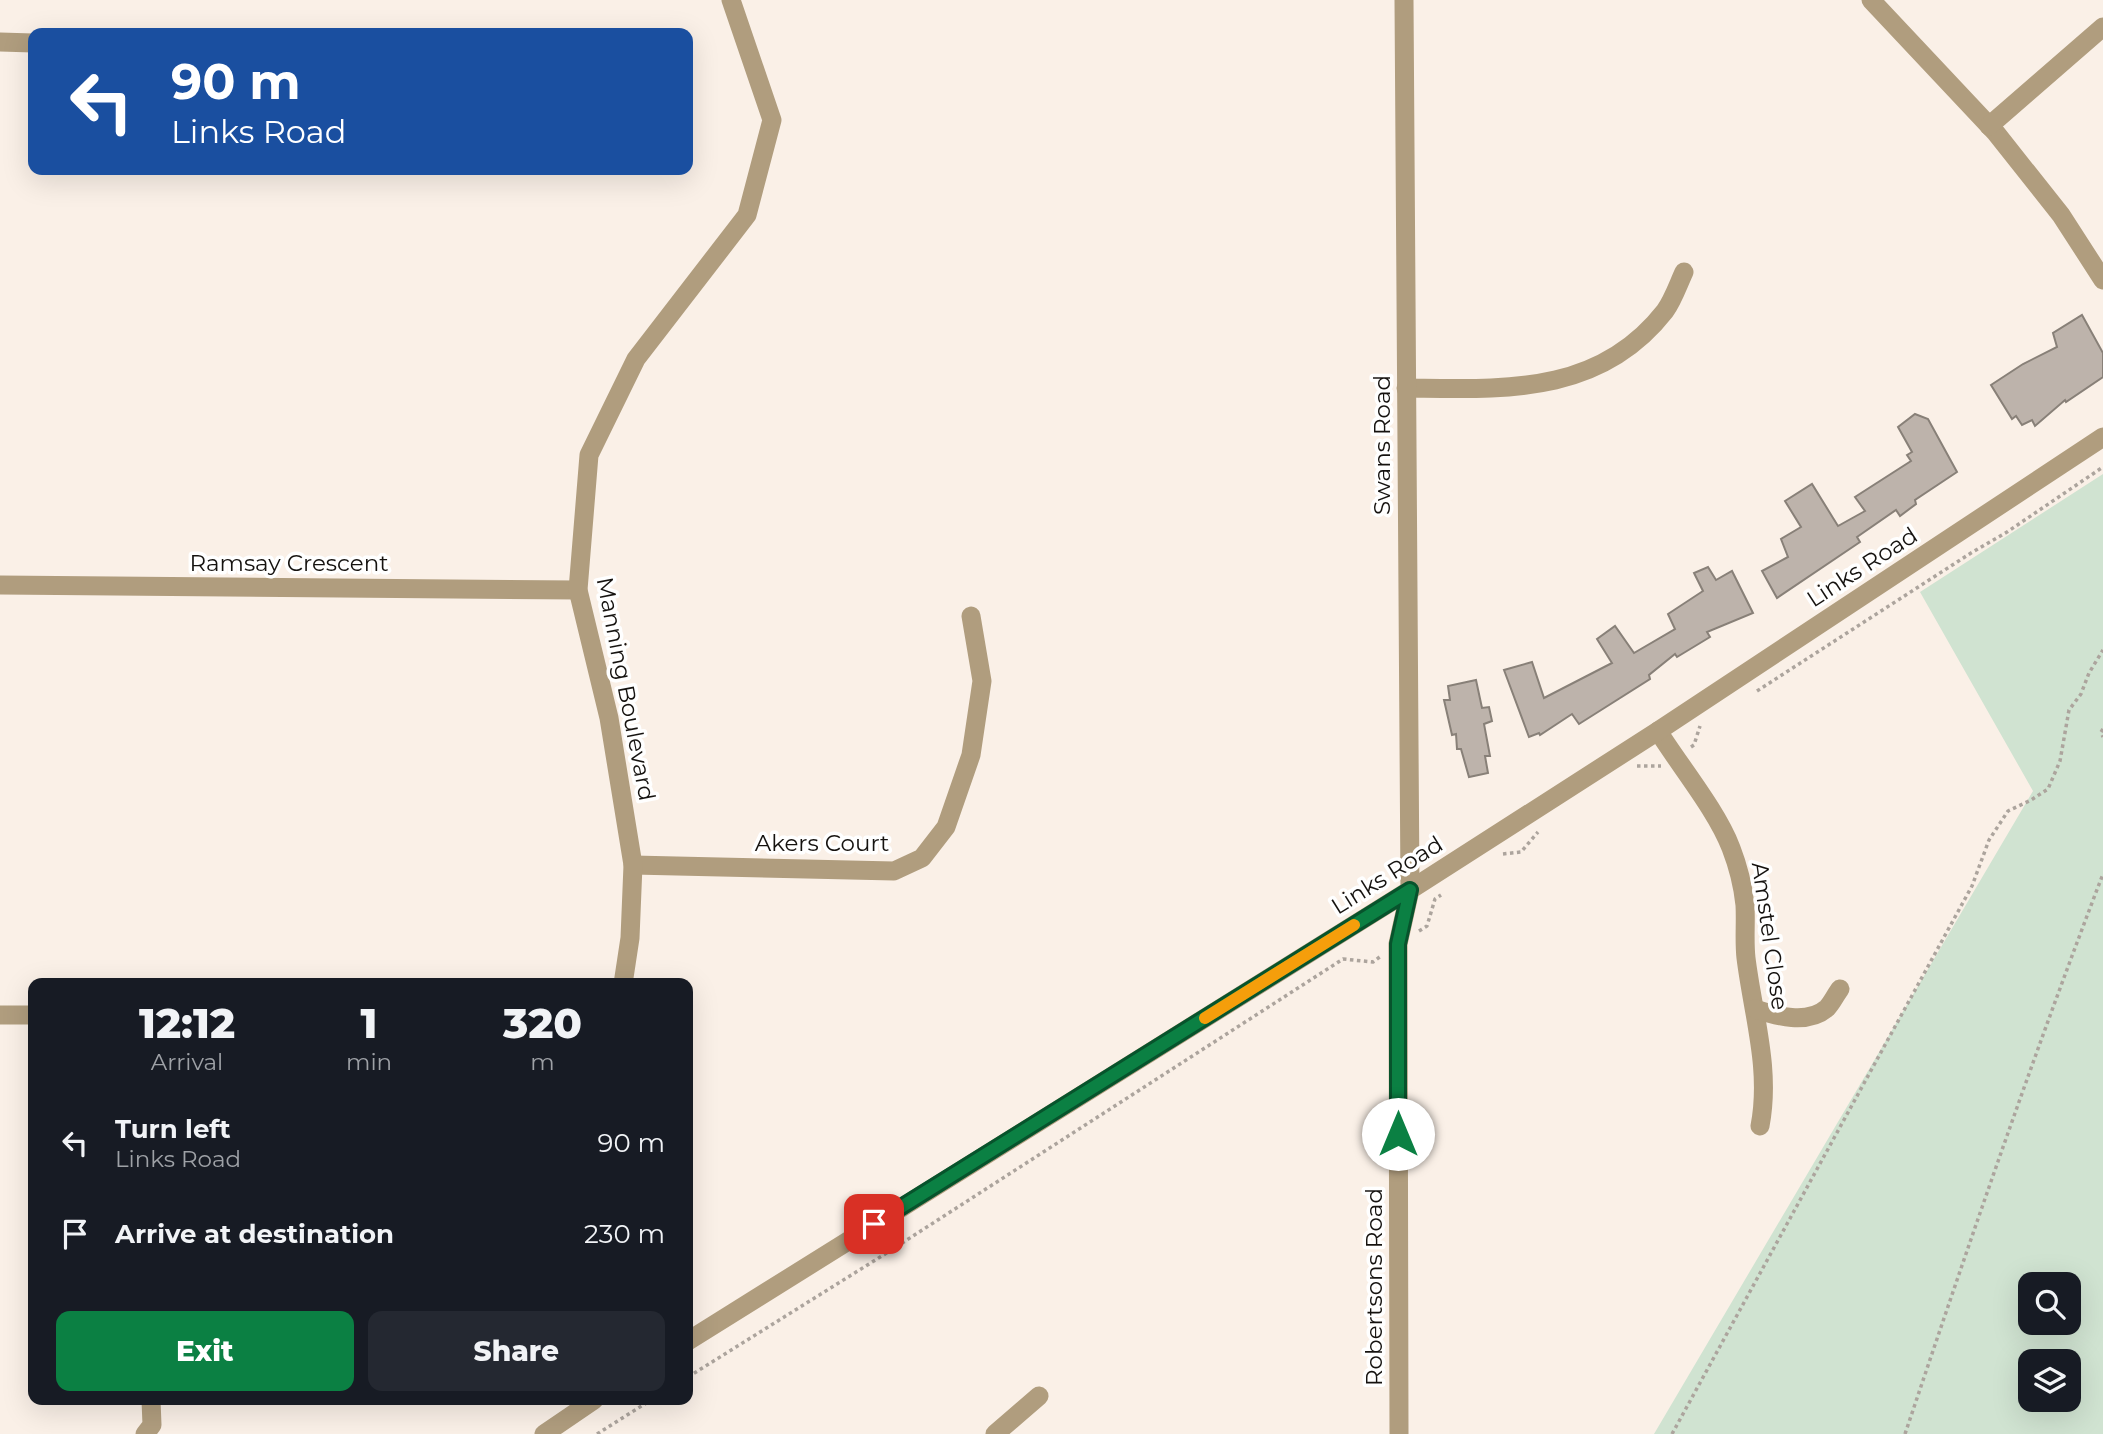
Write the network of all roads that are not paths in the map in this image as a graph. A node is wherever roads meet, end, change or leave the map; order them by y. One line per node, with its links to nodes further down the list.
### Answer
1 (731, 0): 13 (street, Manning Boulevard)
2 (1404, 0): 10 (street, Swans Road)
3 (1871, 0): 7 (street)
4 (2103, 27): 7 (street)
5 (0, 42): 6 (street)
6 (28, 43)
7 (1989, 126): 9 (street)
8 (1684, 272): 10 (street)
9 (2103, 280)
10 (1406, 388): 17 (street, Swans Road)
11 (2103, 438): 15 (street, Links Road)
12 (0, 585): 13 (street, Ramsay Crescent)
13 (578, 590): 16 (street, Manning Boulevard)
14 (971, 616): 16 (street, Akers Court)
15 (1658, 731): 17 (street, Links Road); 20 (street, Amstel Close)
16 (632, 865): 18 (street, Manning Boulevard)
17 (1410, 890): 24 (street, Links Road); 31 (street, Robertsons Road)
18 (624, 978)
19 (1840, 989): 20 (street)
20 (1755, 1009): 23 (street, Amstel Close)
21 (0, 1015): 22 (street)
22 (28, 1015)
23 (1760, 1126)
24 (693, 1338)
25 (1039, 1396): 30 (street)
26 (151, 1405): 28 (street)
27 (587, 1405): 29 (street)
28 (145, 1434)
29 (544, 1434)
30 (995, 1434)
31 (1399, 1434)

